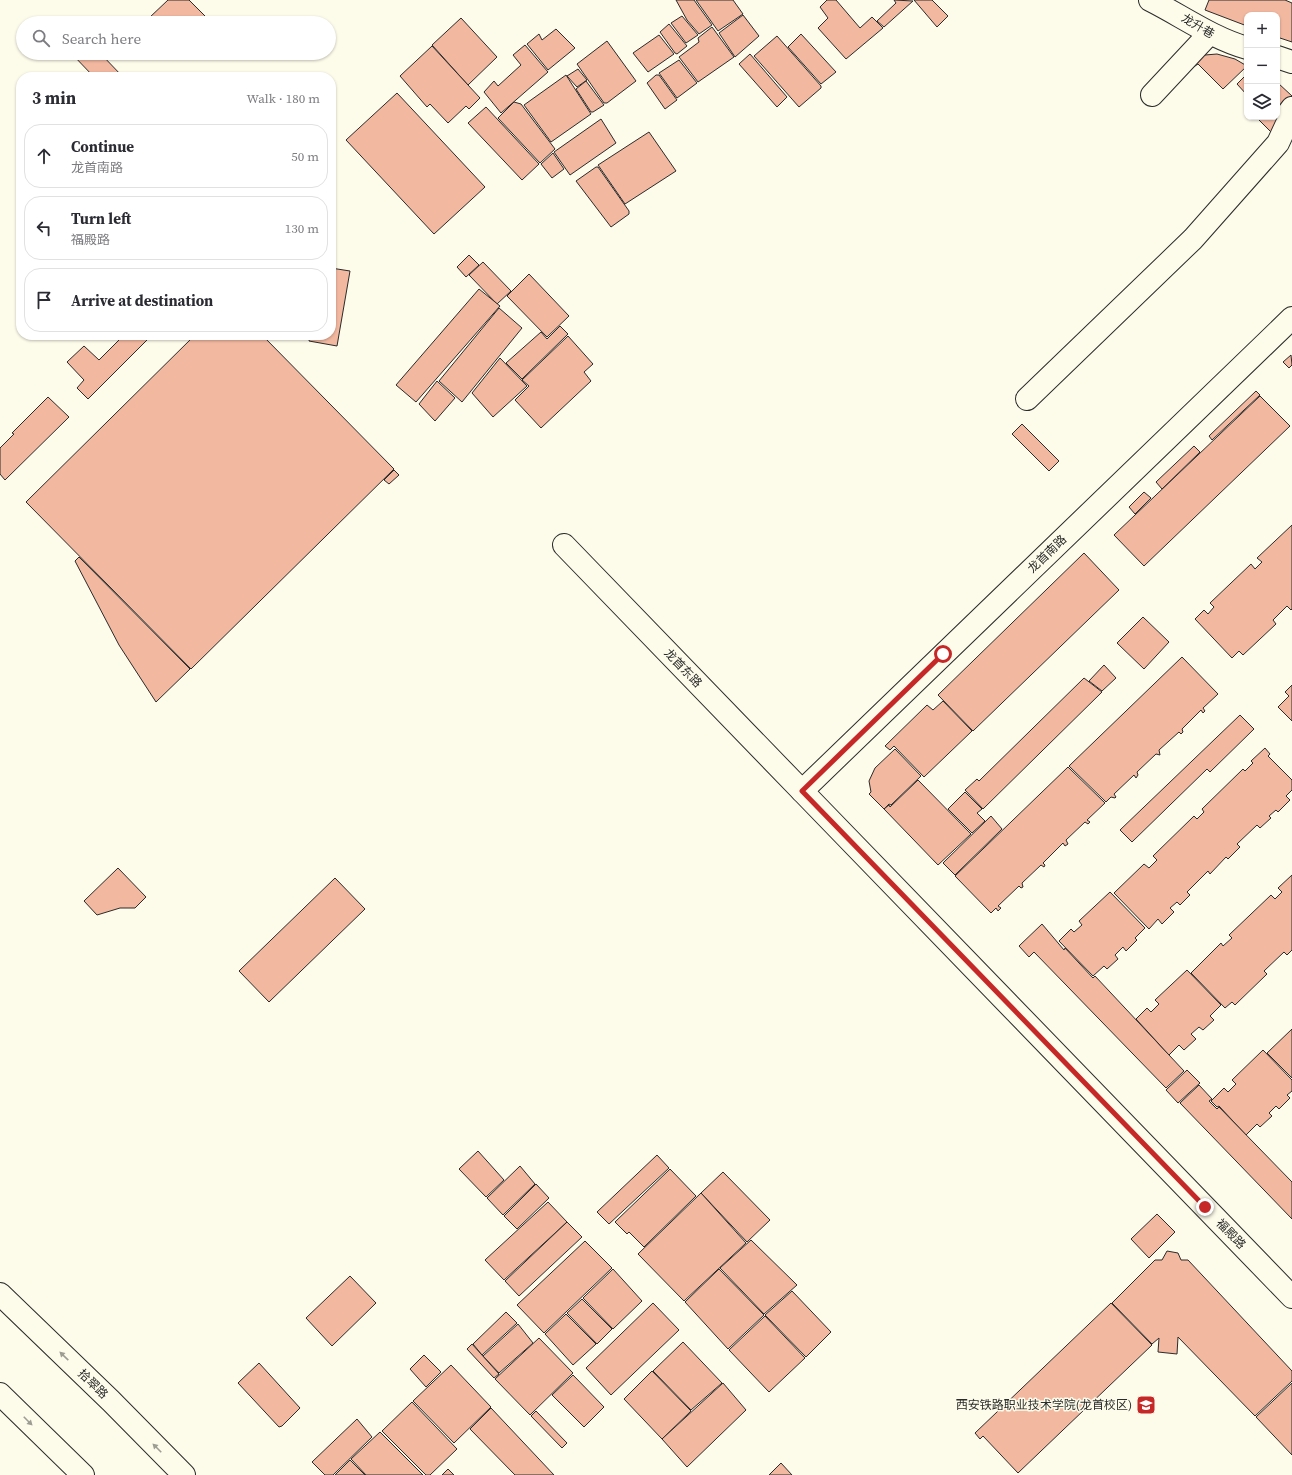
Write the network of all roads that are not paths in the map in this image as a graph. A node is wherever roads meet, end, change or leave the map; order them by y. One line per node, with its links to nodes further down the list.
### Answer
1 (1150, 0): 2 (street, 龙升巷)
2 (1210, 34): 3 (street, 龙升巷); 6 (street)
3 (1244, 47)
4 (1280, 58): 5 (street)
5 (1292, 62)
6 (1152, 95)
7 (1292, 108): 9 (street)
8 (1292, 318): 11 (street, 龙首南路)
9 (1027, 399)
10 (564, 545): 11 (street, 龙首东路)
11 (802, 791): 13 (street, 福殿路)
12 (0, 1294): 16 (street, 拾翠路, one-way to 12)
13 (1292, 1297)
14 (0, 1394): 15 (street, one-way to 15)
15 (83, 1475)
16 (184, 1475)

